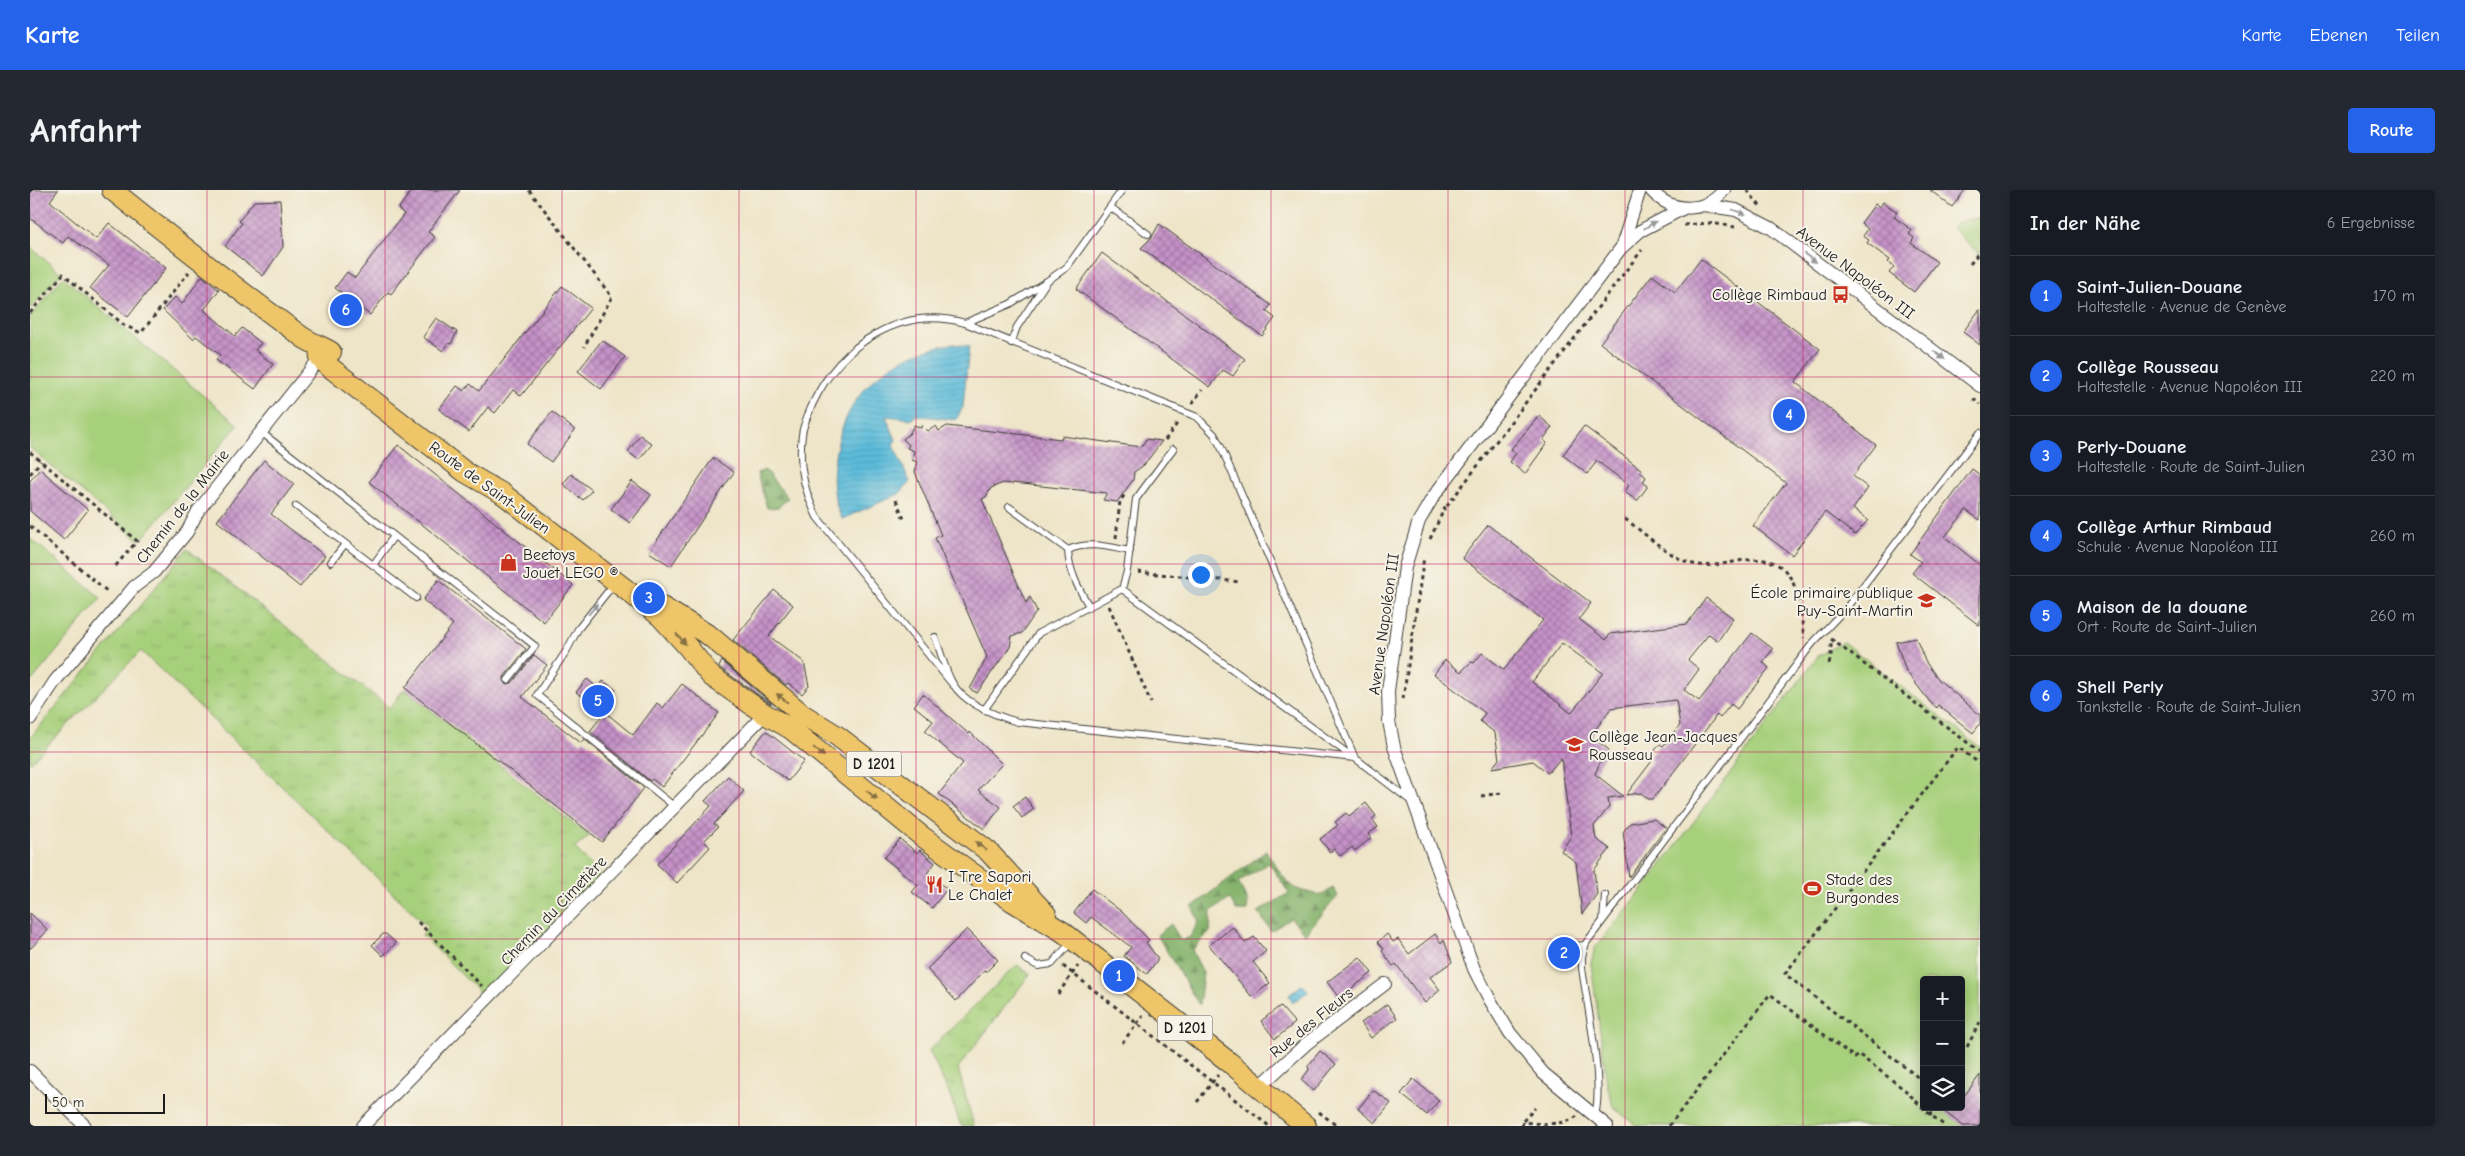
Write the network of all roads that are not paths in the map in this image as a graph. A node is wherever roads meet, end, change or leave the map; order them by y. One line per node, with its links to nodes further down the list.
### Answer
1 (112, 190): 14 (main road, Route de Saint-Julien)
2 (1122, 190): 7 (lane)
3 (1640, 190): 10 (street, Avenue Napoléon III)
4 (1651, 190): 8 (street)
5 (1724, 190): 6 (street)
6 (1704, 205): 8 (street); 15 (street, Avenue Napoléon III, one-way to 15)
7 (1110, 207): 9 (lane); 11 (lane)
8 (1684, 208): 10 (street, Avenue Napoléon III, one-way to 8)
9 (1148, 234)
10 (1619, 251): 40 (street, Avenue Napoléon III)
11 (1047, 281): 12 (lane); 13 (lane)
12 (965, 323): 13 (lane); 33 (lane)
13 (1012, 343): 38 (lane)
14 (319, 353): 16 (street, Chemin de la Mairie); 35 (main road, Route de Saint-Julien, one-way to 35); 37 (main road, Route de Saint-Julien, one-way to 14)
15 (1980, 386)
16 (261, 432): 21 (lane); 36 (street, Chemin de la Mairie)
17 (1980, 433): 46 (lane)
18 (1173, 449): 24 (lane)
19 (296, 506): 22 (lane)
20 (1009, 507): 23 (lane)
21 (394, 536): 26 (lane); 32 (lane)
22 (345, 544): 25 (lane); 26 (lane)
23 (1068, 550): 24 (lane); 30 (lane)
24 (1130, 551): 27 (lane)
25 (332, 562)
26 (372, 564): 29 (lane)
27 (1122, 589): 30 (lane); 38 (lane)
28 (609, 590): 41 (lane, one-way to 28)
29 (416, 598)
30 (1089, 606): 34 (lane)
31 (935, 637): 33 (lane)
32 (508, 680)
33 (953, 685): 34 (lane)
34 (984, 710): 38 (lane)
35 (765, 714): 37 (main road, Route de Saint-Julien); 41 (street, Chemin du Cimetière)
36 (30, 719)
37 (796, 722): 39 (main road, Route de Saint-Julien / D 1201); 42 (main road, Route de Saint-Julien / D 1201, one-way to 42)
38 (1355, 758): 40 (lane)
39 (913, 793): 42 (main road); 43 (main road, Route de Saint-Julien / D 1201, one-way to 39)
40 (1414, 803): 54 (street, Avenue Napoléon III)
41 (676, 808): 56 (street, Chemin du Cimetière)
42 (895, 814): 44 (main road, Route de Saint-Julien / D 1201)
43 (1008, 874): 44 (main road); 47 (main road, D 1201)
44 (994, 888): 47 (main road, D 1201)
45 (1605, 895): 46 (lane)
46 (1602, 921): 48 (lane)
47 (1068, 936): 50 (lane); 53 (main road, D 1201)
48 (1585, 944): 49 (lane); 54 (lane)
49 (1560, 948)
50 (1025, 959)
51 (1385, 984): 53 (street, Rue des Fleurs)
52 (30, 1070): 55 (street)
53 (1258, 1088): 57 (main road, D 1201)
54 (1595, 1117): 58 (street, Avenue Napoléon III)
55 (85, 1126)
56 (363, 1126)
57 (1306, 1126)
58 (1606, 1126)

